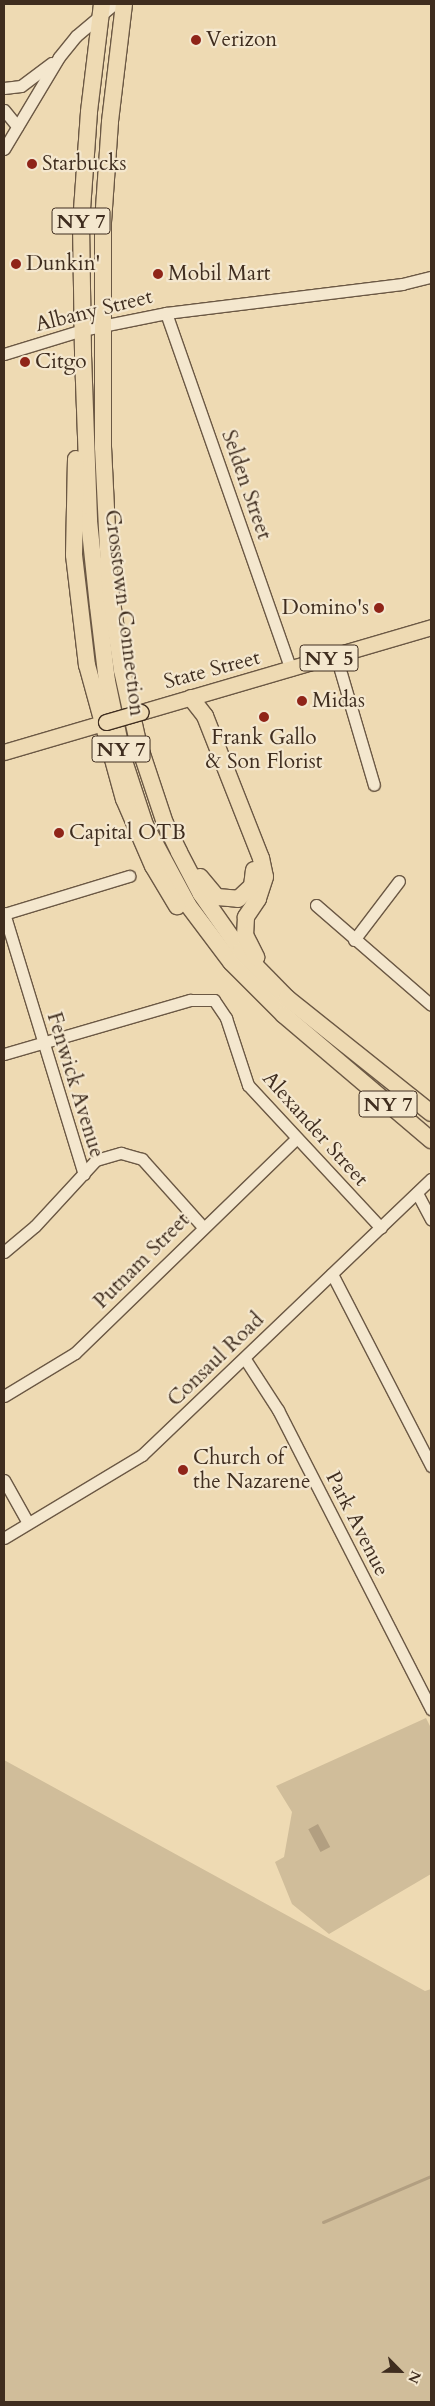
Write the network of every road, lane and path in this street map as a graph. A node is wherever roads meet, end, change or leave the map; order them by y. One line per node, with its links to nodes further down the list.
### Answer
1 (124, 4): 10 (highway, Crosstown Connection / NY 7)
2 (105, 7): 3 (street); 11 (highway, Crosstown Connection / NY 7)
3 (59, 57): 4 (street); 6 (street)
4 (4, 88)
5 (4, 110): 6 (street)
6 (17, 126): 7 (street)
7 (4, 149)
8 (431, 277): 9 (street, Albany Street)
9 (166, 313): 10 (street, Albany Street); 16 (street, Selden Street)
10 (103, 327): 11 (street, Albany Street); 21 (highway, Crosstown Connection / NY 7)
11 (82, 330): 12 (street, Albany Street); 13 (highway, Crosstown Connection / NY 7)
12 (4, 354)
13 (83, 354): 18 (highway); 29 (highway, Crosstown Connection / NY 7)
14 (431, 628): 15 (main road, State Street / NY 5)
15 (336, 656): 16 (main road, State Street / NY 5); 20 (street)
16 (291, 670): 17 (main road, State Street / NY 5)
17 (191, 698): 18 (main road, State Street / NY 5, bridge); 21 (highway); 27 (highway)
18 (103, 723): 19 (main road, State Street / NY 5); 29 (highway)
19 (4, 752)
20 (374, 785)
21 (179, 852): 27 (highway, Crosstown Connection / NY 7)
22 (129, 876): 25 (street)
23 (399, 881): 26 (street)
24 (316, 905): 26 (street)
25 (4, 913): 30 (street, Fenwick Avenue)
26 (354, 940): 28 (street)
27 (287, 998): 32 (highway, Crosstown Connection / NY 7)
28 (431, 1005)
29 (284, 1015): 34 (highway, Crosstown Connection / NY 7)
30 (42, 1042): 31 (street, Alexander Street); 33 (street, Alexander Street); 35 (street, Fenwick Avenue)
31 (4, 1054)
32 (431, 1112)
33 (296, 1139): 39 (street, Putnam Street); 40 (street, Alexander Street)
34 (431, 1140)
35 (84, 1174): 39 (street, Fenwick Avenue); 41 (street)
36 (431, 1179): 37 (street, Consaul Road)
37 (417, 1193): 38 (street); 40 (street, Consaul Road)
38 (431, 1220)
39 (203, 1227): 44 (street, Putnam Street)
40 (381, 1228): 42 (street, Consaul Road)
41 (4, 1252)
42 (332, 1274): 43 (street, Consaul Road); 45 (street)
43 (245, 1359): 47 (street, Consaul Road); 49 (street, Park Avenue)
44 (4, 1396)
45 (431, 1466)
46 (4, 1480): 47 (street)
47 (28, 1523): 48 (street, Consaul Road)
48 (4, 1538)
49 (431, 1709)

